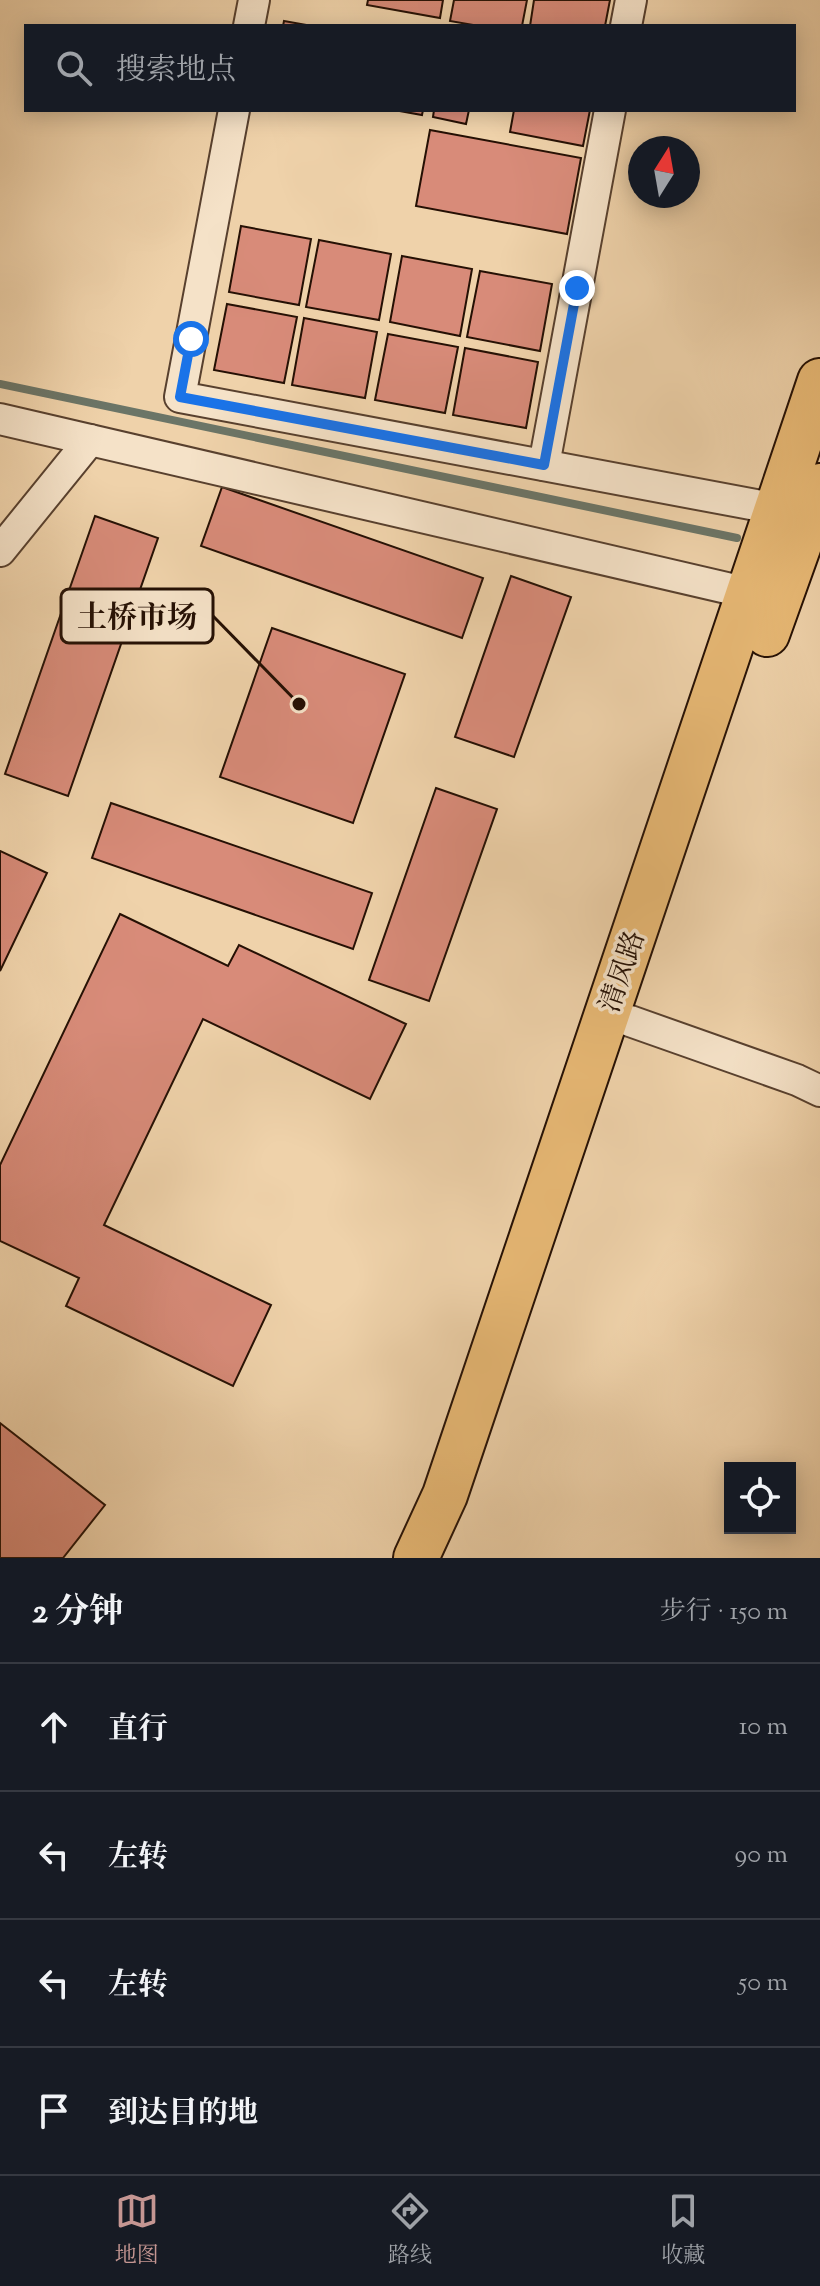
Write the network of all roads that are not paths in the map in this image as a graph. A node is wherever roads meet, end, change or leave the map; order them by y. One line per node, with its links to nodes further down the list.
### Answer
1 (254, 0): 3 (street)
2 (631, 0): 4 (street)
3 (249, 24)
4 (626, 24)
5 (234, 112): 10 (street)
6 (610, 112): 10 (street)
7 (820, 381): 12 (highway, 清凤路)
8 (0, 419): 9 (street)
9 (90, 440): 13 (street); 14 (street)
10 (544, 465): 12 (street)
11 (820, 486): 14 (highway, 清凤路)
12 (777, 509): 14 (highway, 清凤路)
13 (0, 551)
14 (764, 597): 15 (highway, 清凤路); 17 (highway, 清凤路)
15 (630, 1021): 16 (street); 18 (highway, 清凤路)
16 (820, 1091)
17 (416, 1558)
18 (446, 1558)

